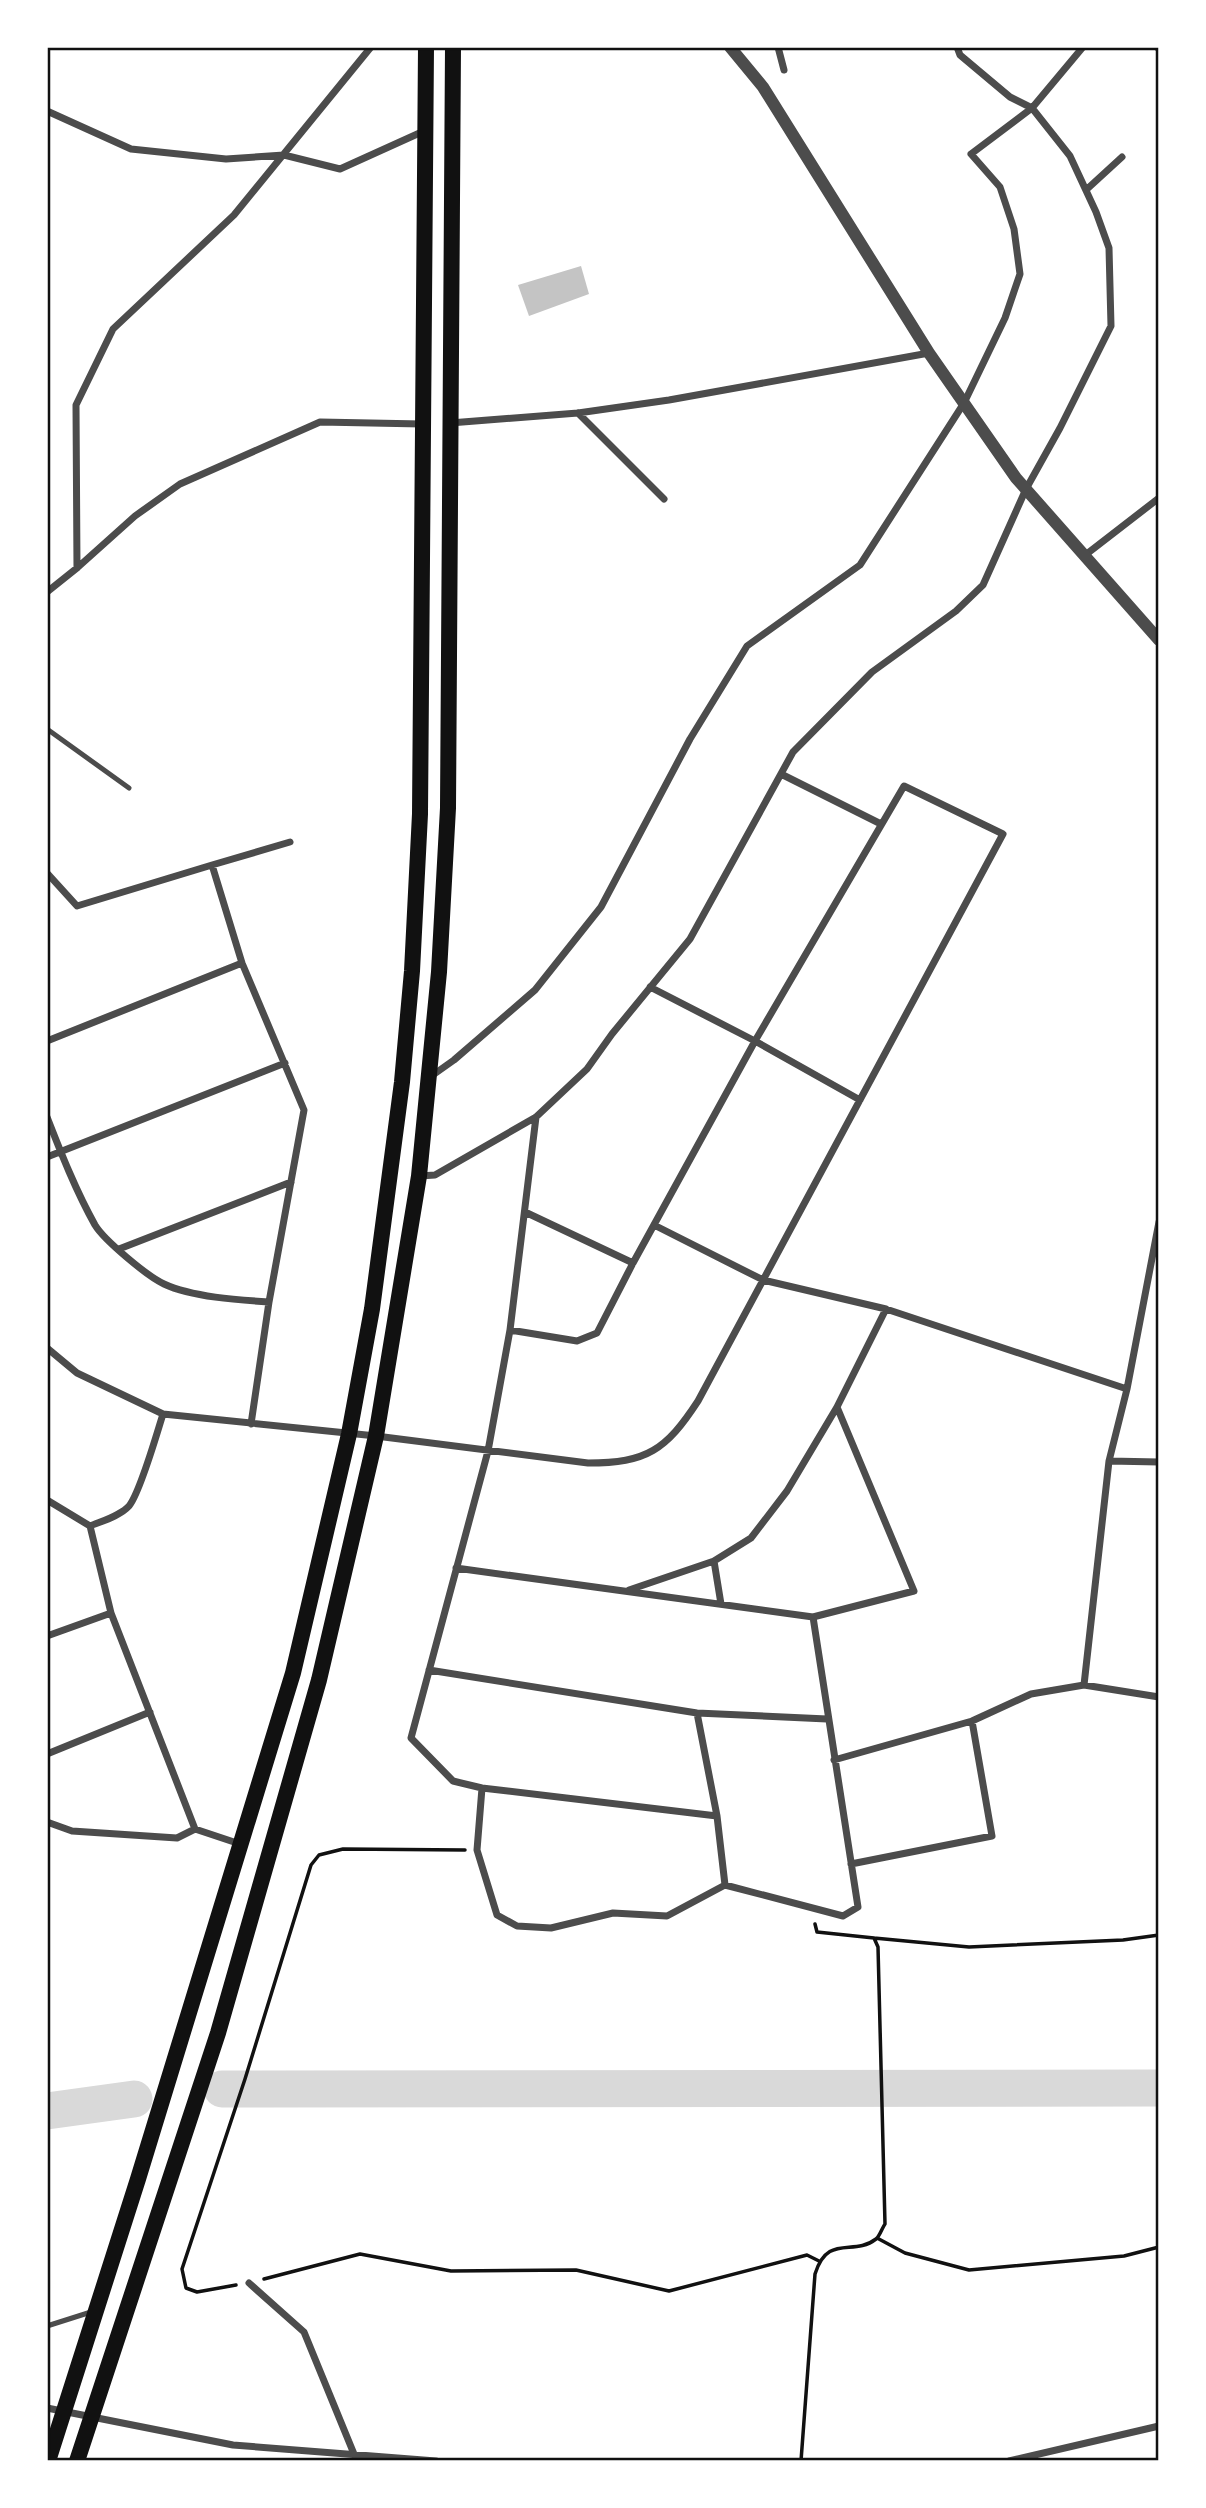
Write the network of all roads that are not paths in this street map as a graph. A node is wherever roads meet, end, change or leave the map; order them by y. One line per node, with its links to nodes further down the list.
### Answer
1 (371, 47): 12 (street)
2 (426, 47): 11 (highway)
3 (453, 47): 19 (highway)
4 (730, 47): 15 (street)
5 (778, 47): 8 (street)
6 (957, 47): 9 (street)
7 (1083, 47): 9 (street)
8 (784, 70)
9 (1032, 108): 14 (street); 16 (street)
10 (47, 110): 12 (street)
11 (425, 131): 12 (street); 18 (highway)
12 (284, 155): 24 (street)
13 (1122, 157): 14 (street)
14 (1086, 190): 20 (street)
15 (929, 353): 16 (street); 17 (street)
16 (964, 403): 20 (street); 39 (street)
17 (578, 413): 19 (street); 22 (street)
18 (424, 424): 24 (street); 61 (highway)
19 (449, 424): 39 (highway)
20 (1026, 489): 23 (street); 28 (street)
21 (1159, 498): 23 (street)
22 (664, 499)
23 (1084, 556): 26 (street)
24 (77, 569): 25 (street)
25 (47, 592)
26 (1159, 640)
27 (47, 729): 29 (lane)
28 (781, 774): 30 (street); 35 (street)
29 (129, 788)
30 (881, 824): 37 (street); 40 (street)
31 (290, 842): 32 (street)
32 (212, 865): 33 (street); 34 (street)
33 (47, 873)
34 (242, 963): 36 (street); 38 (street)
35 (650, 987): 37 (street); 42 (street)
36 (47, 1041)
37 (755, 1041): 40 (street); 49 (street)
38 (285, 1063): 43 (street); 46 (street)
39 (429, 1077): 45 (highway)
40 (860, 1100): 52 (street)
41 (47, 1117): 43 (street)
42 (536, 1117): 45 (street); 47 (street)
43 (60, 1152): 44 (street); 50 (street)
44 (47, 1157)
45 (419, 1176): 62 (highway)
46 (291, 1182): 50 (street); 53 (street)
47 (525, 1212): 51 (street); 55 (street)
48 (1159, 1222): 57 (street)
49 (654, 1225): 51 (street); 52 (street)
50 (119, 1250): 53 (street)
51 (633, 1263): 55 (street)
52 (763, 1280): 54 (street); 63 (street)
53 (269, 1302): 60 (street)
54 (886, 1309): 57 (street); 58 (street)
55 (510, 1330): 63 (street)
56 (47, 1348): 59 (street)
57 (1127, 1389): 64 (street)
58 (837, 1407): 70 (street); 75 (street)
59 (163, 1414): 60 (street); 69 (street)
60 (251, 1424): 61 (street)
61 (349, 1434): 62 (street); 90 (highway)
62 (376, 1436): 63 (street); 97 (highway)
63 (488, 1451): 71 (street)
64 (1109, 1461): 65 (street); 78 (street)
65 (1159, 1462)
66 (47, 1500): 67 (street)
67 (57, 1506): 68 (street); 69 (street)
68 (47, 1510)
69 (90, 1526): 74 (street)
70 (714, 1561): 72 (street); 73 (street)
71 (457, 1568): 72 (street); 77 (street)
72 (627, 1591): 73 (street)
73 (721, 1604): 75 (street)
74 (111, 1613): 76 (street); 80 (street)
75 (813, 1617): 82 (street)
76 (47, 1636)
77 (429, 1670): 81 (street); 86 (street)
78 (1084, 1685): 79 (street); 83 (street)
79 (1159, 1697)
80 (150, 1712): 84 (street); 89 (street)
81 (697, 1713): 82 (street); 87 (street)
82 (827, 1719): 85 (street)
83 (972, 1721): 85 (street); 91 (street)
84 (47, 1754)
85 (834, 1760): 91 (street)
86 (482, 1788): 87 (street); 92 (street)
87 (717, 1816): 92 (street)
88 (47, 1822): 89 (street)
89 (195, 1829): 90 (street)
90 (241, 1844): 94 (highway)
91 (851, 1864): 92 (street)
92 (725, 1885)
93 (249, 2283): 99 (street)
94 (95, 2311): 95 (lane); 96 (highway)
95 (47, 2326)
96 (55, 2409): 97 (street); 101 (highway)
97 (91, 2415): 99 (street); 102 (highway)
98 (1159, 2426): 104 (street)
99 (354, 2454): 100 (street)
100 (392, 2459): 103 (street)
101 (48, 2461)
102 (77, 2461)
103 (436, 2461)
104 (1009, 2461)

